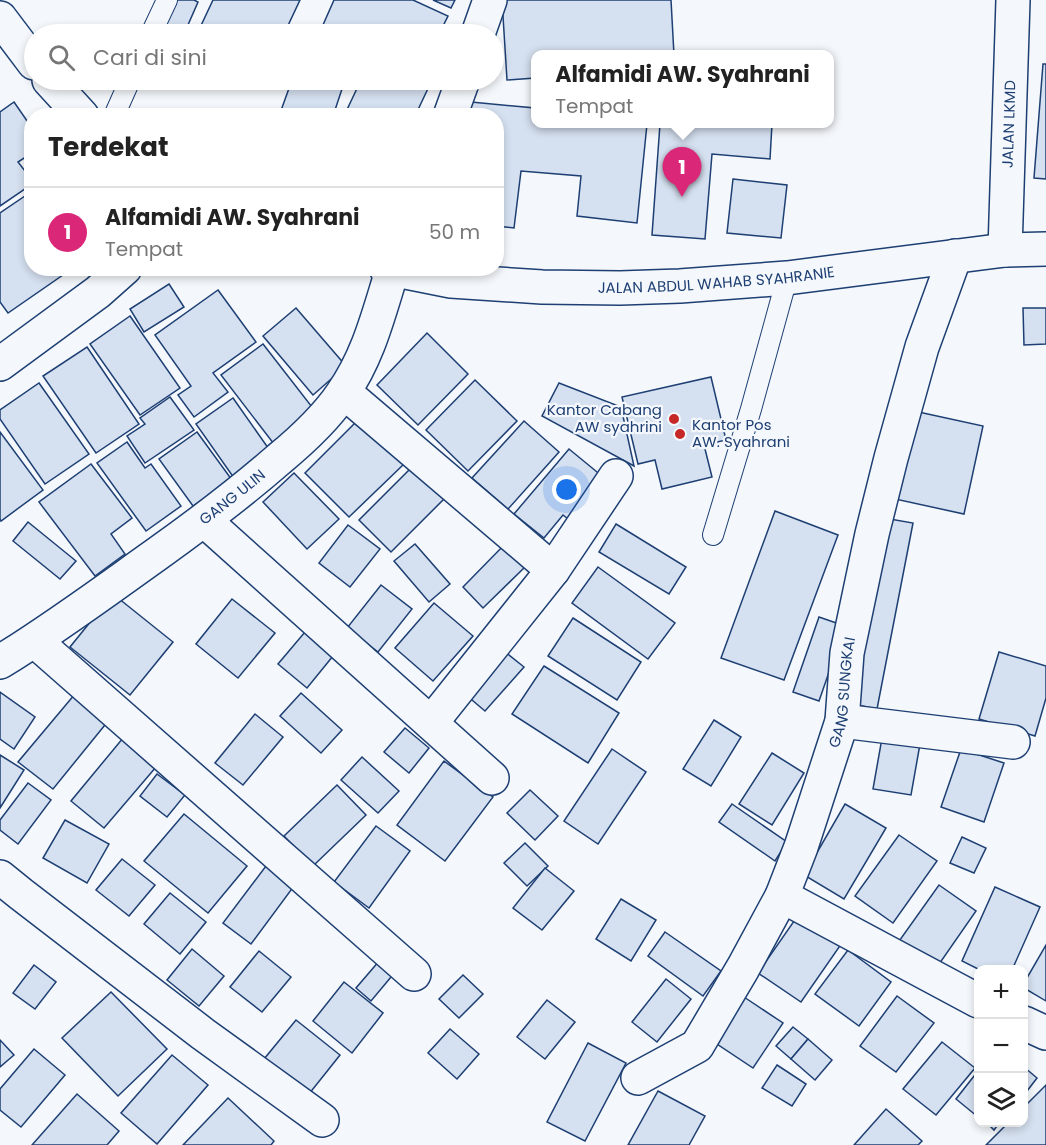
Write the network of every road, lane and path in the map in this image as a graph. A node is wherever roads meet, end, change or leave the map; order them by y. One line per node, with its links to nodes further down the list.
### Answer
1 (167, 0): 5 (lane)
2 (490, 0): 6 (street)
3 (1013, 0): 15 (street, JALAN LKMD)
4 (0, 18): 7 (street)
5 (156, 24)
6 (482, 24)
7 (24, 50)
8 (58, 90): 11 (street)
9 (126, 90): 12 (lane)
10 (459, 90): 13 (street)
11 (75, 108)
12 (118, 108)
13 (453, 108)
14 (1046, 249): 15 (street, JALAN ABDUL WAHAB SYAHRANIE)
15 (1005, 250): 16 (street, JALAN ABDUL WAHAB SYAHRANIE)
16 (954, 256): 20 (street, JALAN ABDUL WAHAB SYAHRANIE); 29 (street, GANG SUNGKAI)
17 (116, 276): 21 (street)
18 (389, 276): 22 (street, GANG ULIN)
19 (430, 276): 20 (street, JALAN ABDUL WAHAB SYAHRANIE)
20 (787, 278): 25 (lane)
21 (0, 364)
22 (344, 392): 24 (street, GANG ULIN); 26 (street)
23 (616, 476): 26 (street)
24 (204, 520): 27 (street, GANG ULIN); 30 (street)
25 (713, 535)
26 (553, 570): 30 (street)
27 (35, 641): 28 (street, GANG ULIN); 35 (street)
28 (0, 662)
29 (842, 721): 31 (street); 34 (street, GANG SUNGKAI)
30 (431, 723): 32 (street)
31 (1013, 742)
32 (492, 777)
33 (7, 894): 40 (street)
34 (782, 896): 36 (street); 39 (street, GANG SUNGKAI)
35 (414, 974)
36 (974, 999)
37 (1028, 1025): 38 (street)
38 (1046, 1033)
39 (639, 1078)
40 (322, 1120)

